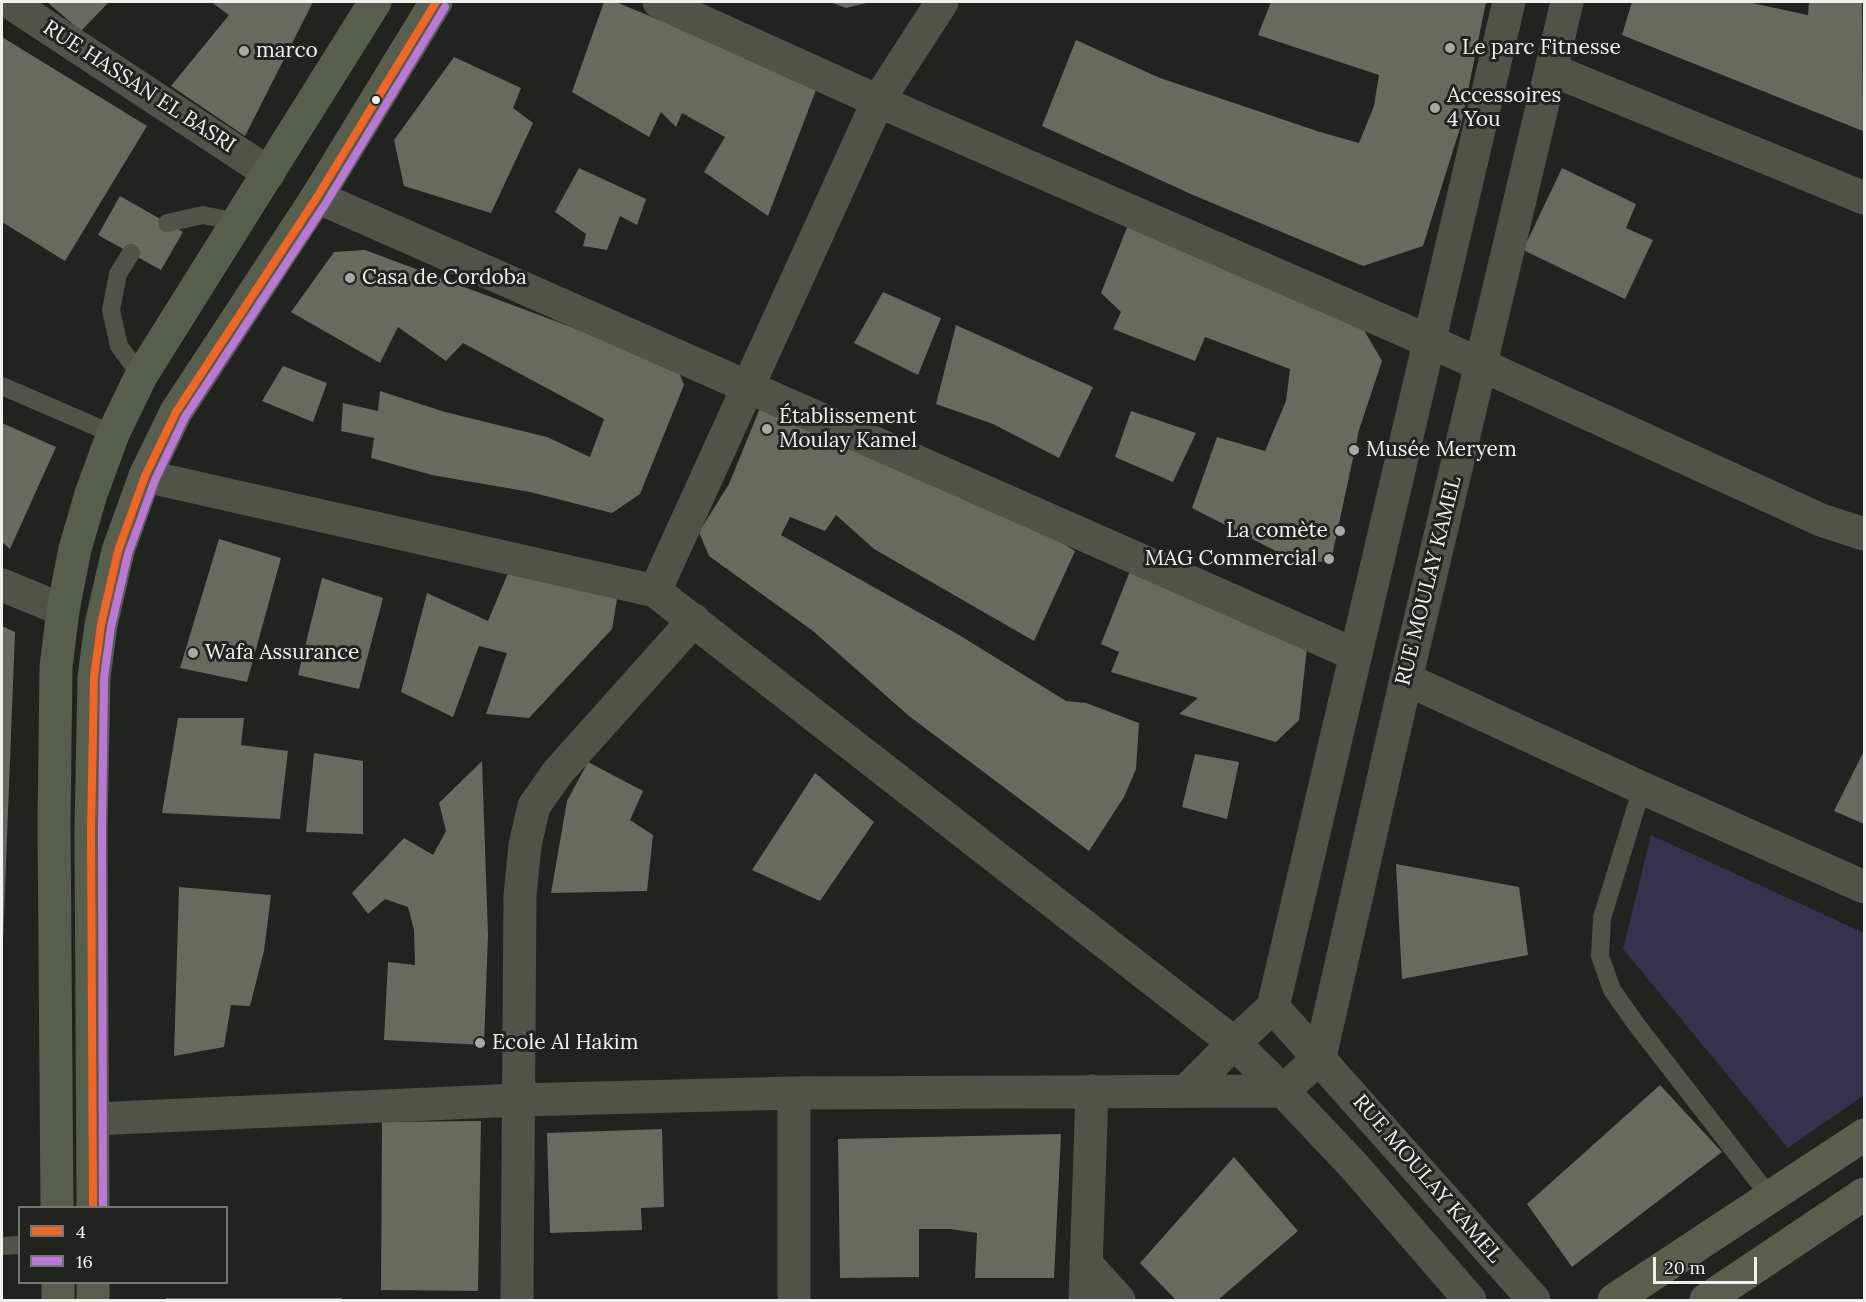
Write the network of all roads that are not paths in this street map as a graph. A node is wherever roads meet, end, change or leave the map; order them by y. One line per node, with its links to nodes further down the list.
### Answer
1 (9, 2): 10 (street, RUE HASSAN EL BASRI)
2 (375, 2): 10 (main road)
3 (436, 2): 11 (main road)
4 (658, 2): 9 (street)
5 (942, 2): 9 (street)
6 (1509, 2): 16 (street)
7 (1567, 2): 8 (street, RUE MOULAY KAMEL)
8 (1552, 70): 12 (street); 17 (street, RUE MOULAY KAMEL)
9 (878, 101): 16 (street); 20 (street)
10 (269, 173): 13 (main road)
11 (317, 197): 20 (street); 22 (main road)
12 (1864, 198)
13 (238, 222): 14 (lane); 18 (main road)
14 (167, 223)
15 (131, 253): 18 (lane)
16 (1431, 342): 17 (street); 28 (street)
17 (1481, 367): 23 (street); 29 (street, RUE MOULAY KAMEL)
18 (141, 376): 21 (main road)
19 (2, 386): 21 (lane)
20 (746, 387): 25 (street); 28 (street)
21 (113, 434): 26 (main road)
22 (145, 476): 25 (street); 40 (main road)
23 (1864, 534)
24 (2, 585): 26 (street)
25 (655, 591): 27 (street)
26 (63, 610): 44 (main road)
27 (694, 620): 33 (street); 39 (street)
28 (1356, 655): 32 (street)
29 (1406, 679): 30 (street); 34 (street, RUE MOULAY KAMEL)
30 (1642, 788): 31 (street); 43 (lane)
31 (1864, 887)
32 (1273, 1007): 33 (street); 34 (street, RUE MOULAY KAMEL)
33 (1234, 1043): 35 (street); 37 (street)
34 (1320, 1057): 37 (street); 58 (street, RUE MOULAY KAMEL)
35 (1187, 1090): 36 (street); 37 (street)
36 (1092, 1091): 38 (street); 48 (street)
37 (1283, 1091): 57 (street)
38 (794, 1093): 39 (street); 54 (street)
39 (519, 1100): 40 (street); 53 (street)
40 (93, 1119): 45 (main road)
41 (1864, 1135): 43 (street)
42 (1864, 1194): 60 (street)
43 (1772, 1198): 59 (street)
44 (57, 1206)
45 (93, 1206)
46 (18, 1245): 47 (lane)
47 (2, 1246)
48 (1086, 1264): 55 (street); 56 (street)
49 (58, 1284): 51 (main road)
50 (93, 1284): 52 (main road)
51 (58, 1300)
52 (93, 1300)
53 (517, 1300)
54 (794, 1300)
55 (1085, 1300)
56 (1119, 1300)
57 (1470, 1300)
58 (1534, 1300)
59 (1614, 1300)
60 (1706, 1300)

